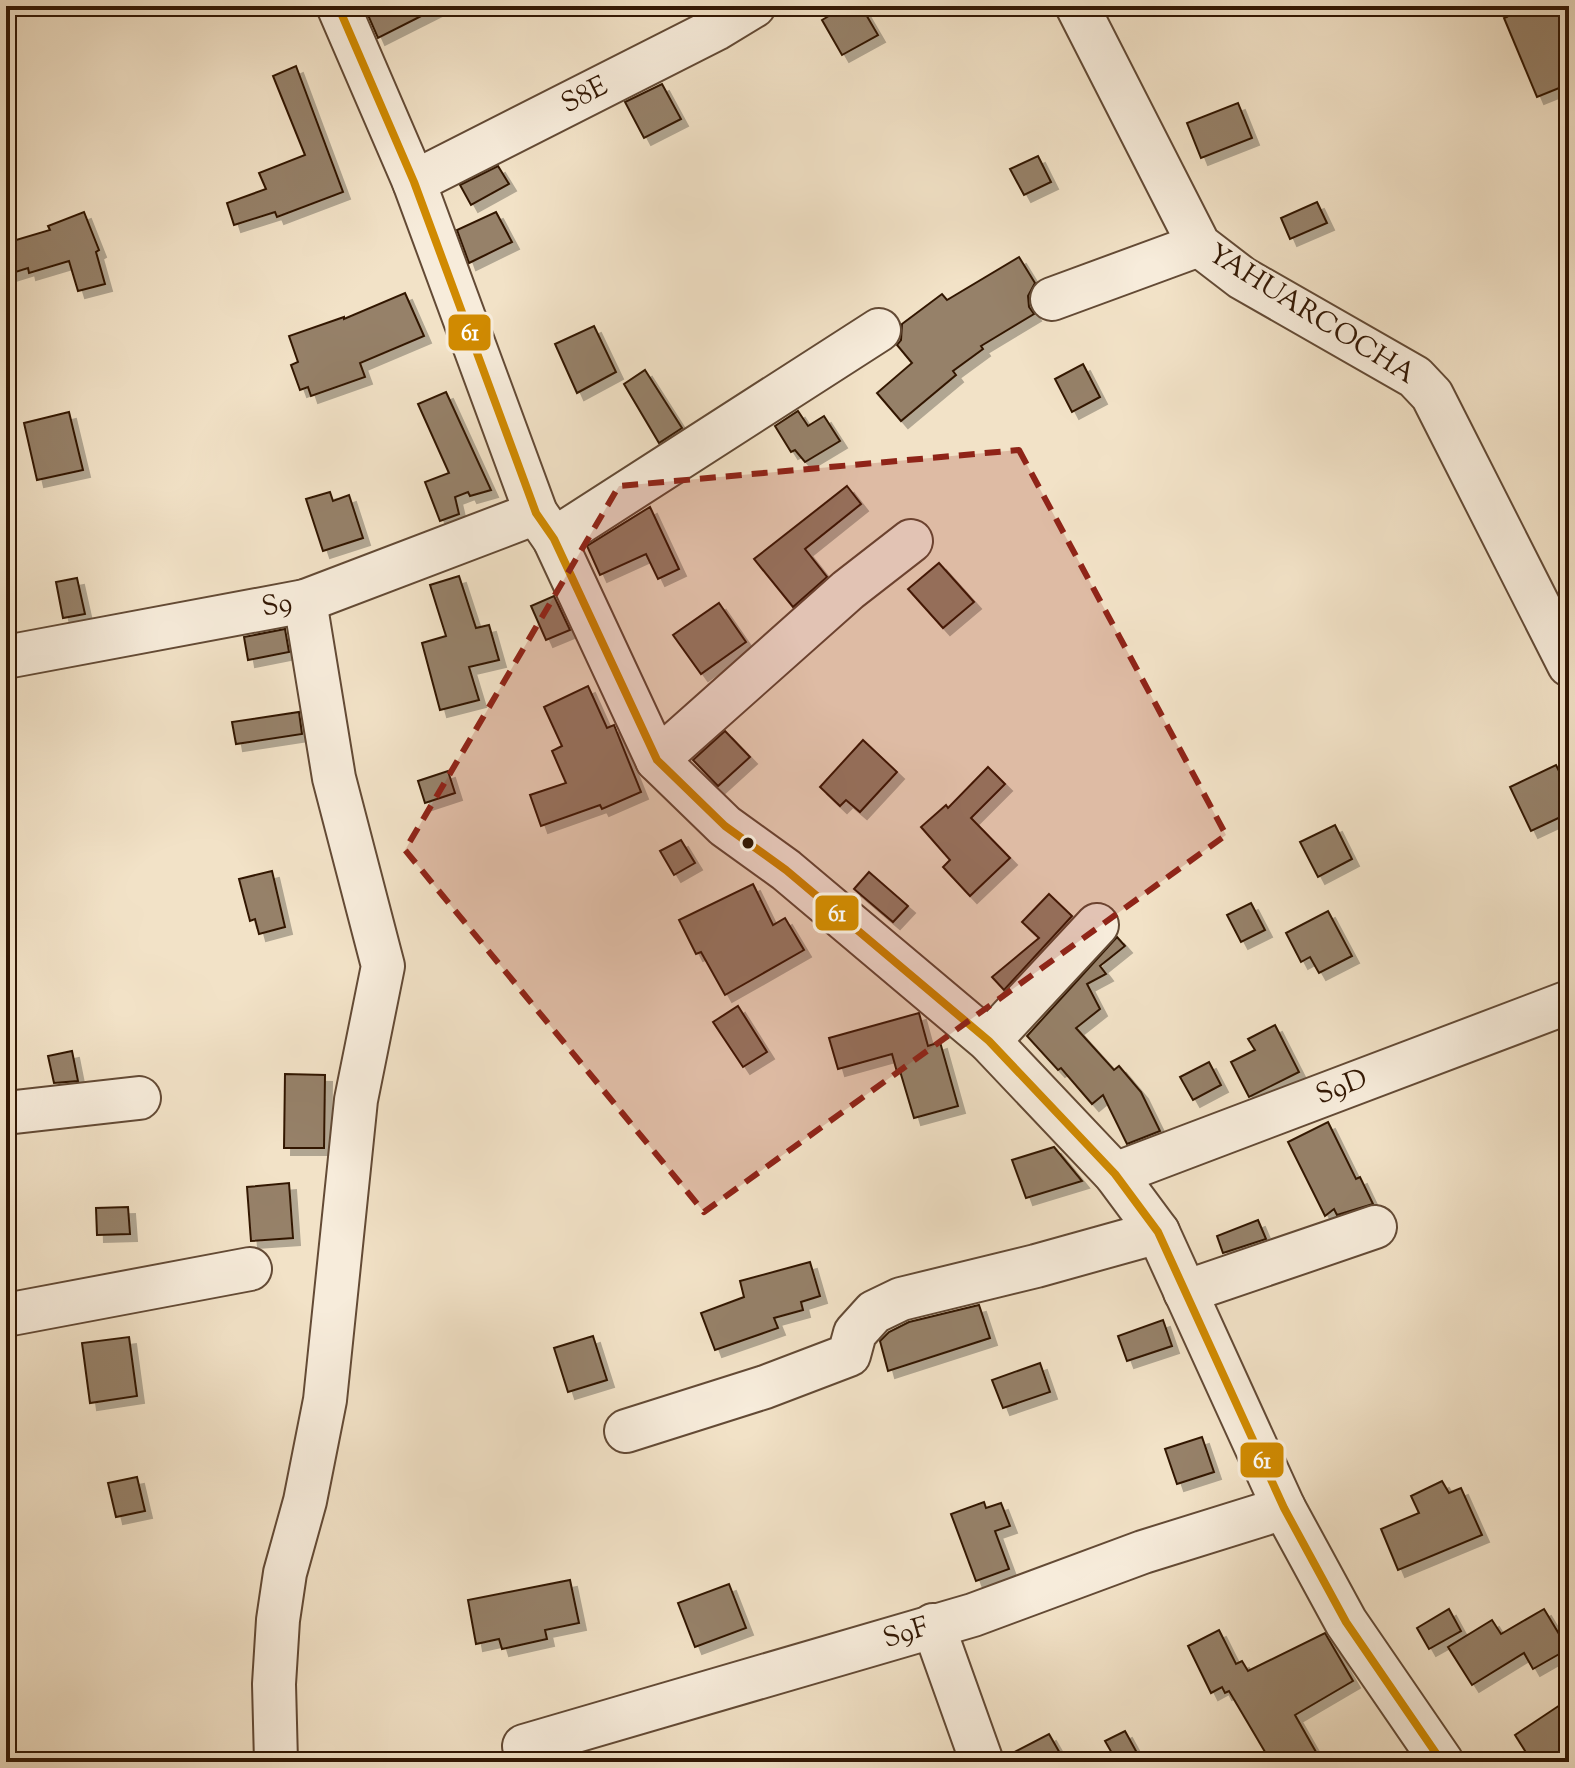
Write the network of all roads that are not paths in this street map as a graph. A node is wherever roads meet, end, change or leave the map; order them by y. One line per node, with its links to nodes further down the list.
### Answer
1 (338, 6): 4 (street)
2 (754, 6): 4 (street, S8E)
3 (1077, 6): 5 (street, YAHUARCOCHA)
4 (414, 182): 8 (street)
5 (1199, 245): 6 (street); 12 (street, YAHUARCOCHA)
6 (1052, 299)
7 (879, 330): 8 (street, S9)
8 (545, 526): 10 (street, S9); 13 (street)
9 (911, 541): 13 (street)
10 (305, 601): 11 (street, S9); 30 (street)
11 (6, 657)
12 (1569, 665)
13 (657, 760): 16 (street)
14 (1097, 925): 16 (street)
15 (1569, 1002): 19 (street, S9D)
16 (989, 1041): 19 (street)
17 (139, 1098): 18 (street)
18 (6, 1113)
19 (1115, 1174): 21 (street)
20 (1375, 1227): 23 (street)
21 (1158, 1232): 23 (street); 25 (street)
22 (250, 1269): 24 (street)
23 (1185, 1292): 26 (street)
24 (6, 1315)
25 (626, 1431)
26 (1284, 1508): 27 (street, S9F); 29 (street)
27 (933, 1625): 28 (street, S9F); 31 (street)
28 (524, 1746)
29 (1425, 1756)
30 (276, 1762)
31 (982, 1762)

